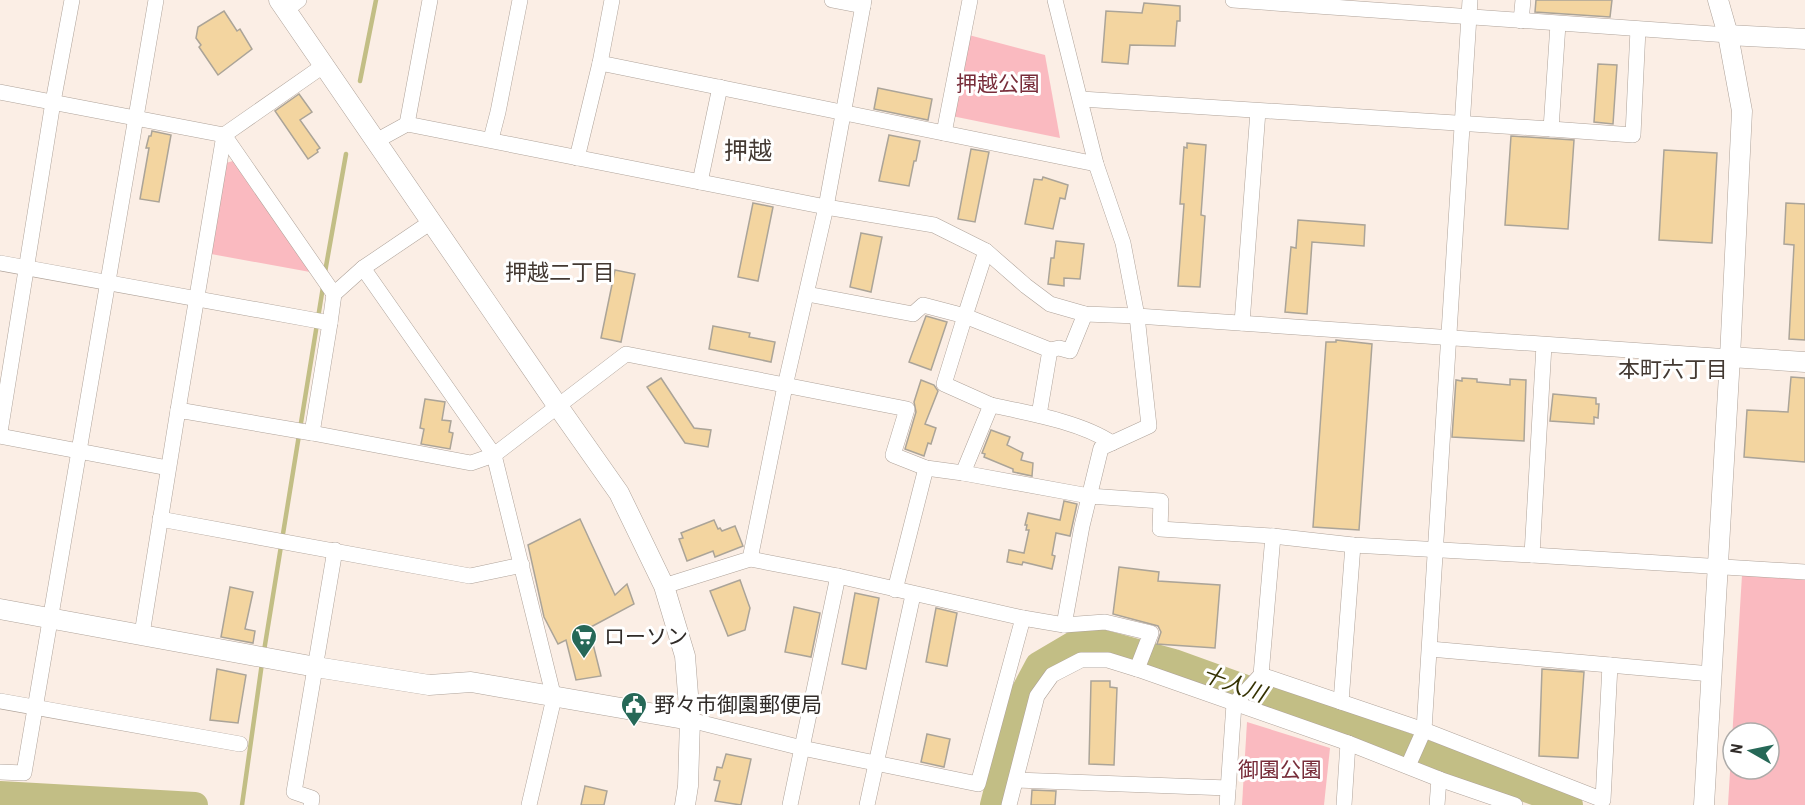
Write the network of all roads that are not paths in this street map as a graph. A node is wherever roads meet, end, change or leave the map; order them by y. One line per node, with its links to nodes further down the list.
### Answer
1 (72, 0): 26 (street)
2 (156, 0): 29 (street)
3 (430, 0): 30 (street)
4 (520, 0): 35 (street)
5 (612, 0): 21 (street)
6 (832, 0): 14 (street)
7 (970, 0): 33 (street)
8 (1055, 0): 25 (street)
9 (1233, 0): 15 (street)
10 (1470, 0): 15 (street)
11 (1523, 0): 16 (street)
12 (1718, 0): 19 (street)
13 (288, 3): 22 (street)
14 (864, 3): 28 (street)
15 (1469, 16): 16 (street); 31 (street)
16 (1521, 21): 17 (street)
17 (1558, 24): 18 (street); 32 (street)
18 (1638, 29): 19 (street); 32 (street)
19 (1728, 35): 20 (street); 58 (street)
20 (1805, 39)
21 (600, 63): 23 (street); 37 (street)
22 (323, 66): 34 (street); 36 (street)
23 (720, 87): 28 (street); 39 (street)
24 (0, 92): 26 (street)
25 (1081, 99): 27 (street); 38 (street)
26 (53, 102): 29 (street); 44 (street)
27 (1258, 111): 31 (street); 54 (street)
28 (844, 112): 33 (street); 40 (street)
29 (136, 117): 34 (street); 46 (street)
30 (407, 124): 35 (street); 36 (street)
31 (1463, 124): 32 (street); 55 (street)
32 (1551, 129)
33 (944, 133): 38 (street)
34 (224, 135): 47 (street); 49 (street)
35 (491, 139): 37 (street)
36 (376, 141): 41 (street)
37 (577, 158): 39 (street)
38 (1096, 164): 52 (street)
39 (700, 182): 40 (street)
40 (826, 207): 42 (street); 48 (street)
41 (431, 222): 45 (street); 61 (street)
42 (986, 250): 50 (street); 51 (street)
43 (0, 263): 44 (street)
44 (26, 268): 46 (street); 66 (street)
45 (363, 268): 47 (street); 69 (street)
46 (107, 282): 49 (street); 68 (street)
47 (332, 290): 53 (street)
48 (807, 294): 51 (street); 60 (street)
49 (197, 298): 53 (street); 63 (street)
50 (1085, 314): 52 (street); 57 (street)
51 (965, 316): 57 (street); 62 (street)
52 (1137, 316): 54 (street); 67 (street)
53 (322, 321): 65 (street)
54 (1242, 323): 55 (street)
55 (1448, 337): 56 (street); 77 (street)
56 (1544, 345): 58 (street); 79 (street)
57 (1050, 350): 64 (street)
58 (1730, 357): 59 (street); 82 (street)
59 (1805, 362)
60 (785, 386): 61 (street); 71 (street); 80 (street)
61 (557, 405): 69 (street); 85 (street)
62 (991, 405): 64 (street); 72 (street)
63 (178, 410): 65 (street); 70 (street)
64 (1039, 415): 67 (street)
65 (304, 432): 69 (street)
66 (0, 434): 68 (street)
67 (1112, 443): 73 (street)
68 (78, 451): 70 (street); 89 (street)
69 (494, 455): 81 (street)
70 (168, 468): 74 (street)
71 (926, 468): 72 (street); 86 (street)
72 (963, 473): 73 (street)
73 (1089, 496): 75 (street); 91 (street)
74 (160, 519): 78 (street); 92 (street)
75 (1273, 536): 76 (street); 98 (street)
76 (1353, 545): 77 (street); 102 (street)
77 (1434, 548): 79 (street); 93 (street)
78 (335, 550): 81 (street); 96 (street)
79 (1532, 555): 82 (street)
80 (750, 559): 84 (street); 85 (street)
81 (522, 565): 99 (street)
82 (1717, 566): 83 (street); 97 (street)
83 (1805, 572)
84 (838, 576): 86 (street); 108 (street)
85 (664, 586): 104 (street)
86 (896, 590): 87 (street)
87 (914, 595): 90 (street); 109 (street)
88 (0, 609): 89 (street)
89 (52, 618): 92 (street); 103 (street)
90 (1023, 618): 91 (street); 109 (street)
91 (1064, 625): 95 (street)
92 (142, 634): 96 (street)
93 (1430, 649): 94 (street); 105 (street)
94 (1610, 665): 97 (street); 105 (street)
95 (1139, 666): 101 (street); 113 (street)
96 (316, 667): 99 (street); 115 (street)
97 (1711, 674): 125 (street)
98 (1259, 677): 101 (street); 102 (street)
99 (554, 698): 104 (street); 116 (street)
100 (0, 701): 103 (street)
101 (1237, 701): 106 (street); 114 (street)
102 (1341, 702): 105 (street)
103 (36, 708): 107 (street); 111 (street)
104 (690, 720): 108 (street); 117 (street)
105 (1421, 735): 110 (street)
106 (1348, 743): 110 (street); 122 (street)
107 (240, 744)
108 (802, 748): 109 (street); 118 (street)
109 (877, 763): 119 (street)
110 (1410, 763): 112 (street)
111 (0, 772)
112 (1438, 779): 123 (street); 124 (street)
113 (1016, 780): 114 (street); 120 (street)
114 (1228, 788): 121 (street)
115 (310, 805)
116 (529, 805)
117 (685, 805)
118 (789, 805)
119 (867, 805)
120 (1009, 805)
121 (1227, 805)
122 (1344, 805)
123 (1437, 805)
124 (1515, 805)
125 (1704, 805)

